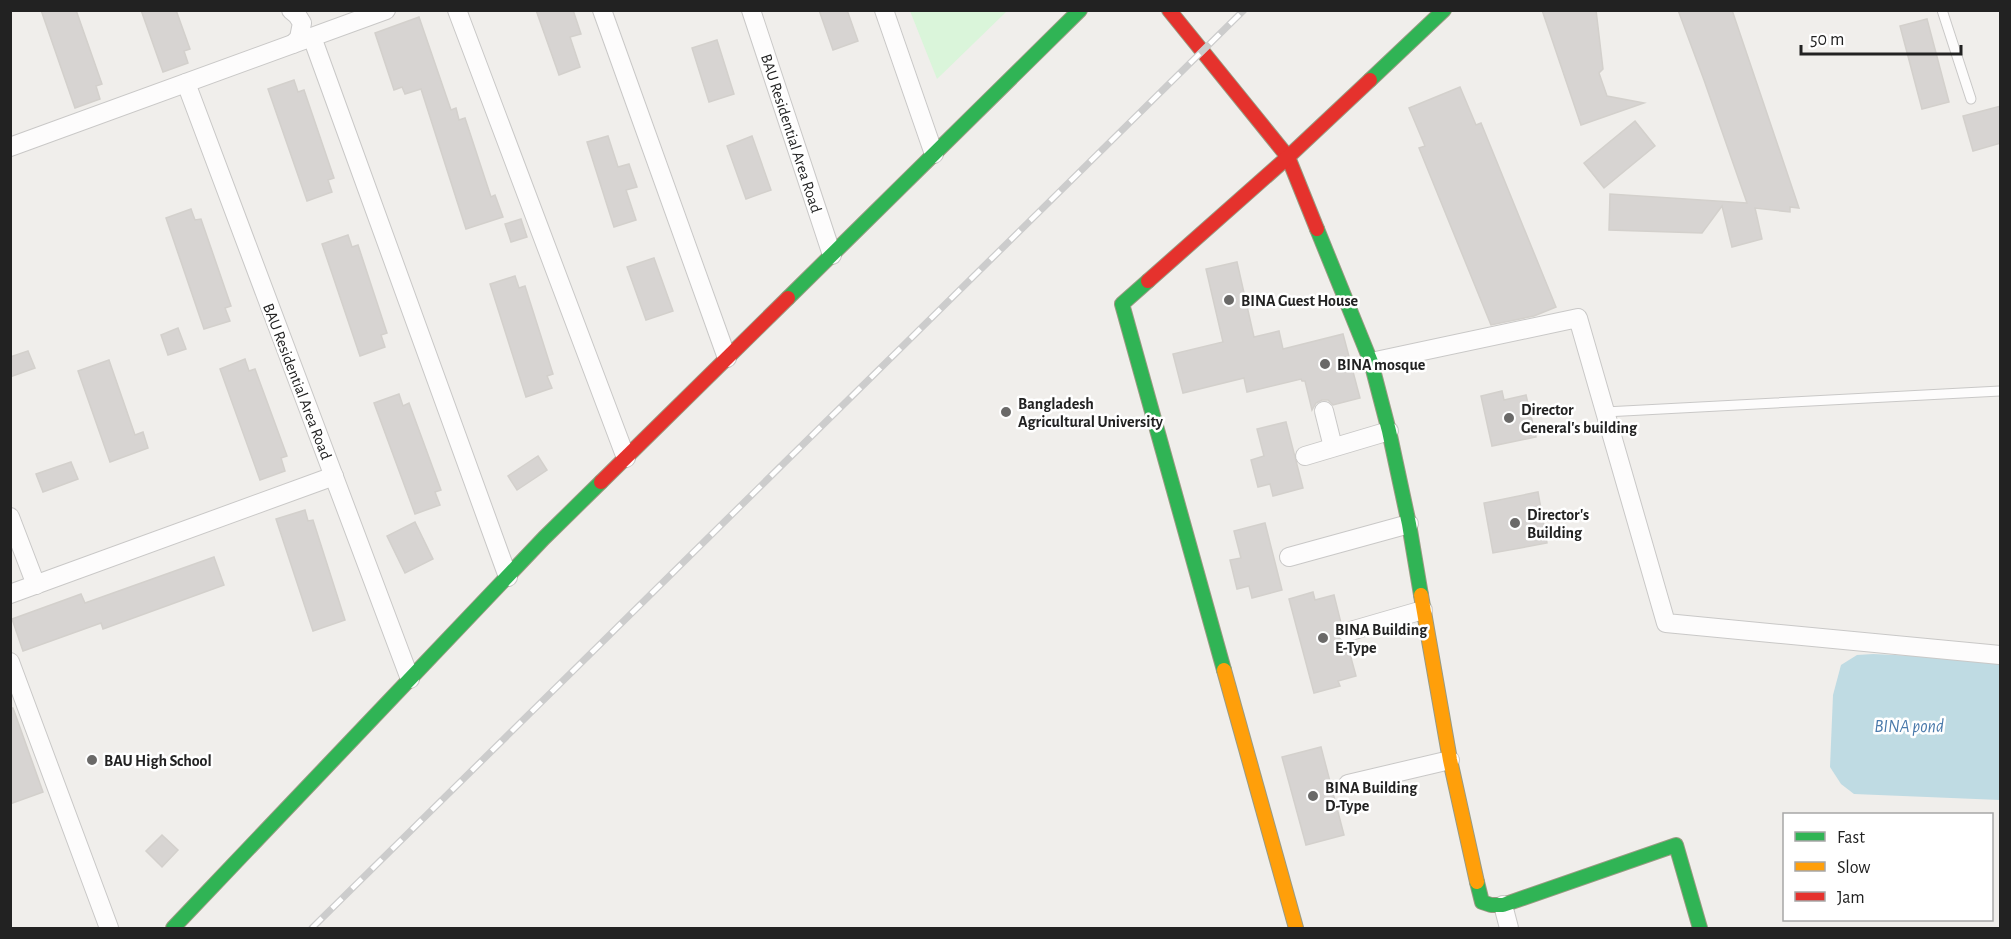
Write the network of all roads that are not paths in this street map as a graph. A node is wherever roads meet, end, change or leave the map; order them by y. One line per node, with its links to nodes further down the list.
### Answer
1 (291, 10): 12 (street)
2 (386, 10): 11 (street)
3 (457, 10): 27 (street)
4 (602, 10): 19 (street)
5 (751, 10): 18 (street, BAU Residential Area Road)
6 (884, 10): 16 (street)
7 (1080, 10): 16 (street)
8 (1169, 10): 17 (street)
9 (1444, 10): 17 (street)
10 (1942, 10): 14 (lane)
11 (312, 37): 12 (street); 32 (street)
12 (292, 44): 13 (street)
13 (186, 83): 15 (street); 28 (street, BAU Residential Area Road)
14 (1971, 99)
15 (10, 147)
16 (934, 154): 18 (street)
17 (1288, 157): 20 (street); 45 (street)
18 (832, 255): 19 (street)
19 (727, 358): 27 (street)
20 (1371, 362): 23 (street); 24 (street)
21 (2001, 391): 23 (lane)
22 (1323, 411): 25 (street)
23 (1605, 412): 37 (street)
24 (1389, 431): 25 (street); 30 (street)
25 (1333, 447): 26 (street)
26 (1305, 456)
27 (626, 458): 32 (street)
28 (334, 476): 33 (street); 39 (street, BAU Residential Area Road)
29 (10, 517): 33 (street)
30 (1409, 524): 31 (street); 35 (street)
31 (1289, 557)
32 (508, 577): 39 (street)
33 (36, 585): 34 (street)
34 (10, 594)
35 (1423, 610): 36 (street); 40 (street)
36 (1347, 633)
37 (2001, 655)
38 (10, 662): 43 (street)
39 (410, 679): 44 (street)
40 (1450, 760): 41 (street); 42 (street)
41 (1348, 784)
42 (1503, 905): 46 (street); 47 (street)
43 (109, 928)
44 (173, 928)
45 (1296, 928)
46 (1509, 928)
47 (1700, 928)

